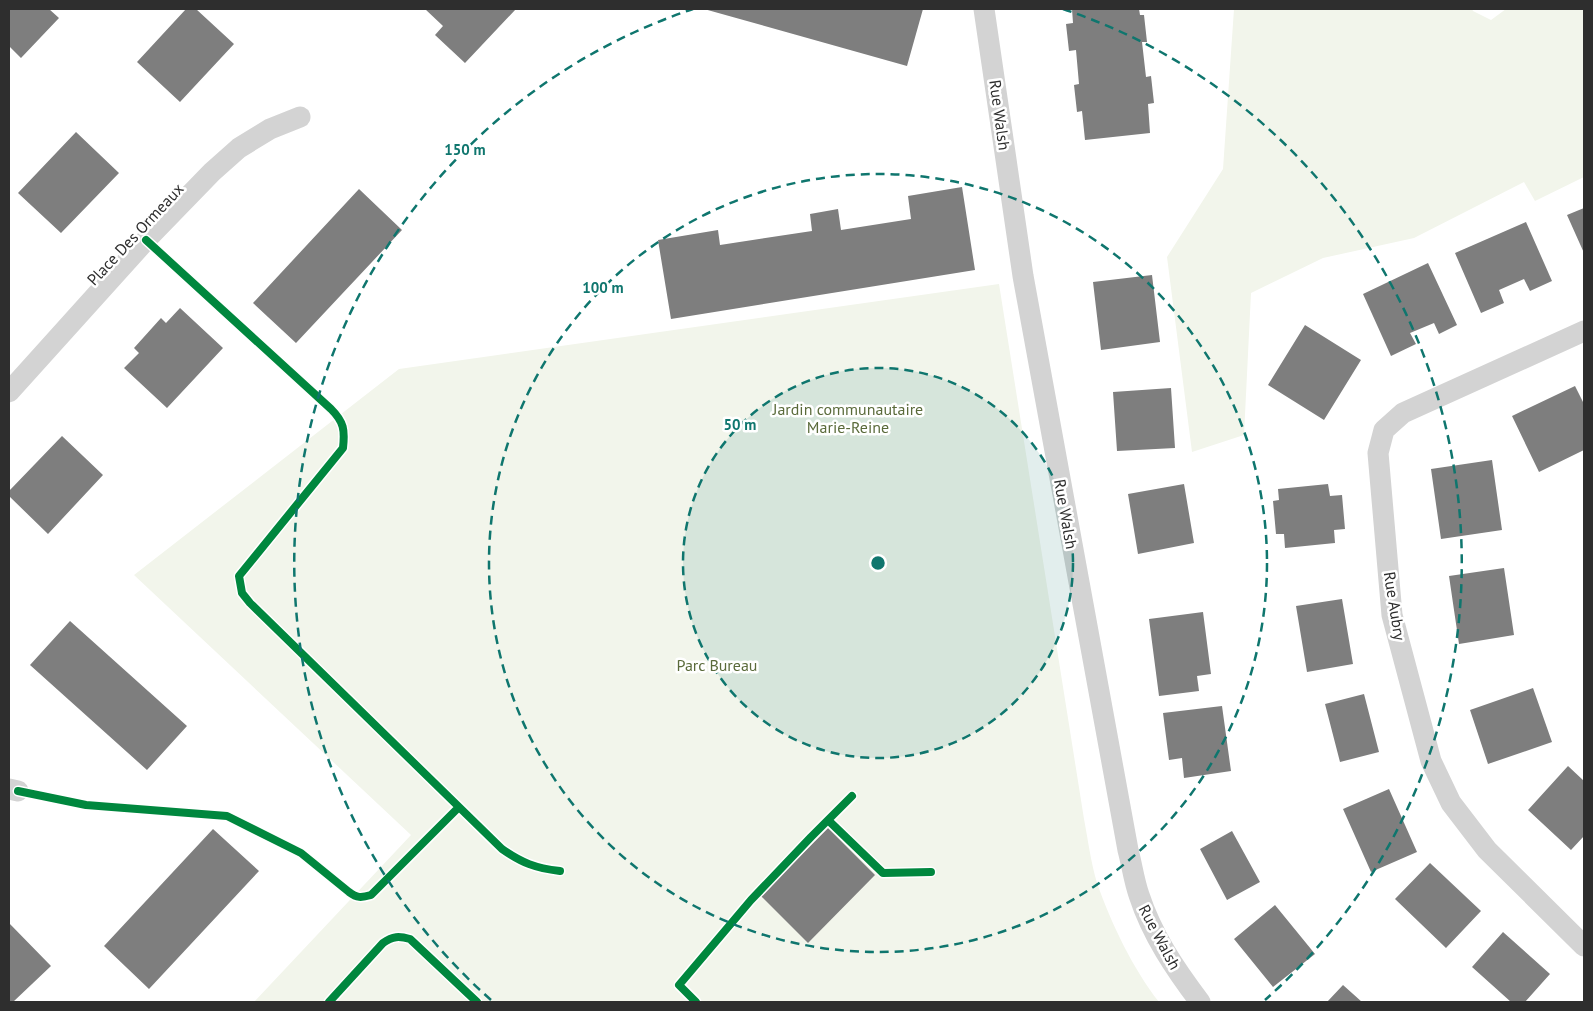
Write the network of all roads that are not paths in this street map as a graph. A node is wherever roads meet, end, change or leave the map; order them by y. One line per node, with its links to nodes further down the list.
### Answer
1 (984, 9): 6 (street, Rue Walsh)
2 (300, 117): 4 (street, Place Des Ormeaux)
3 (1584, 331): 5 (street, Rue Aubry)
4 (9, 392)
5 (1584, 946)
6 (1200, 1002)

